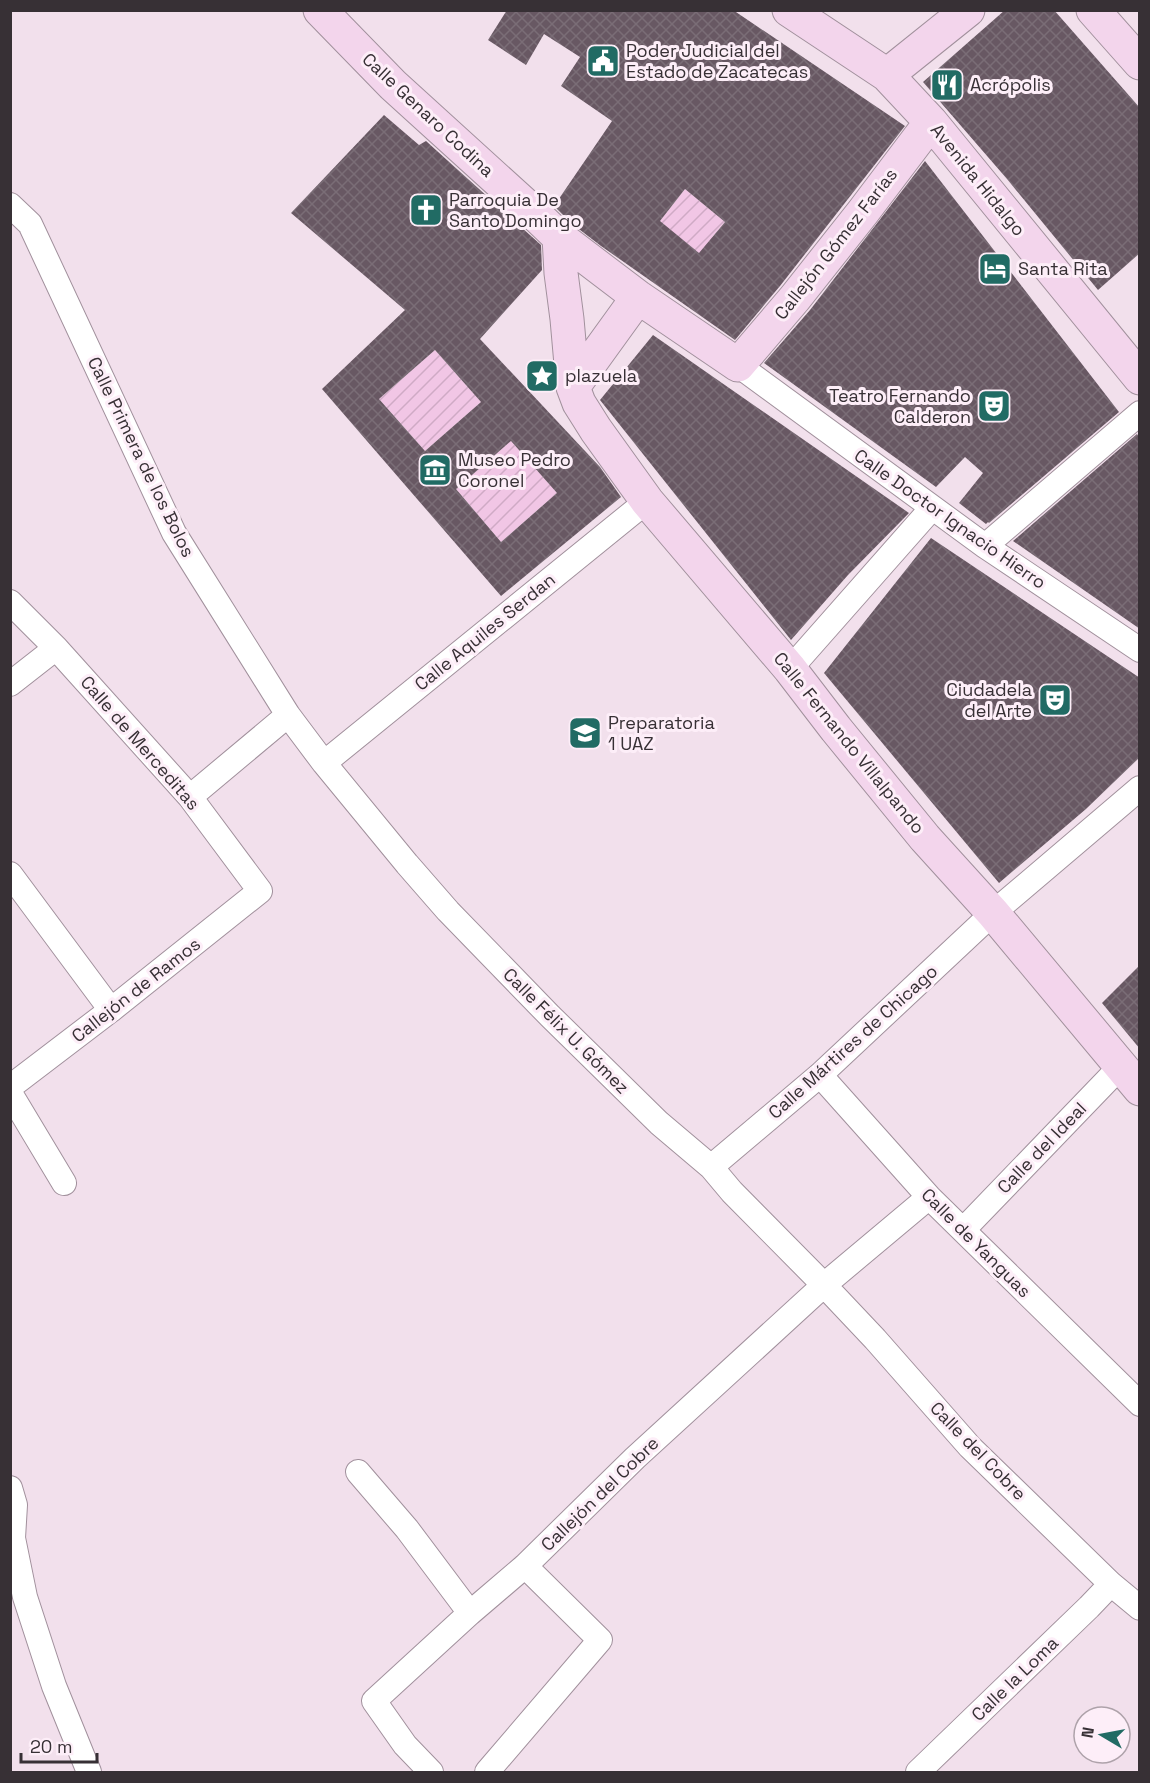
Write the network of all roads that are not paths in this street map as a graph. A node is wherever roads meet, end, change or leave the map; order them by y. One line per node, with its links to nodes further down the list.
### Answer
1 (320, 10): 9 (street, Calle Genaro Codina)
2 (789, 10): 6 (street, Avenida Hidalgo)
3 (968, 10): 6 (street)
4 (1096, 12): 5 (street)
5 (1140, 63)
6 (887, 75): 7 (street, Avenida Hidalgo)
7 (932, 122): 11 (street, Callejón Gómez Farías); 12 (street, Avenida Hidalgo)
8 (10, 205): 23 (street, Calle Primera de los Bolos)
9 (559, 237): 10 (street, Calle Doctor Ignacio Hierro); 13 (street)
10 (638, 297): 11 (street, Calle Doctor Ignacio Hierro); 13 (street)
11 (738, 365): 16 (street, Calle Doctor Ignacio Hierro)
12 (1140, 378)
13 (573, 387): 15 (street, Calle Fernando Villalpando)
14 (1140, 414): 17 (street)
15 (647, 501): 21 (street, Calle Fernando Villalpando); 24 (street, Calle Aquiles Serdan)
16 (932, 508): 17 (street, Calle Doctor Ignacio Hierro); 21 (street)
17 (986, 546): 20 (street, Calle Doctor Ignacio Hierro)
18 (10, 602): 19 (street, Calle de Merceditas)
19 (56, 648): 22 (street); 26 (street, Calle de Merceditas)
20 (1140, 650)
21 (790, 669): 29 (street, Calle Fernando Villalpando)
22 (10, 684)
23 (288, 716): 24 (street, Calle Primera de los Bolos); 26 (street)
24 (324, 763): 35 (street, Calle Félix U. Gómez)
25 (1140, 788): 29 (street, Calle Mártires de Chicago)
26 (190, 797): 28 (street, Calle de Merceditas)
27 (10, 874): 30 (street)
28 (260, 891): 30 (street, Callejón de Ramos)
29 (993, 913): 31 (street, Calle Mártires de Chicago); 32 (street, Calle Fernando Villalpando)
30 (111, 1010): 33 (street, Callejón de Ramos)
31 (820, 1075): 35 (street, Calle Mártires de Chicago); 37 (street, Calle de Yanguas)
32 (1130, 1078): 38 (street, Calle del Ideal)
33 (10, 1087)
34 (10, 1093): 36 (street)
35 (711, 1167): 39 (street, Calle Félix U. Gómez)
36 (64, 1183)
37 (929, 1197): 38 (street, Calle de Yanguas); 39 (street)
38 (963, 1230): 40 (street, Calle de Yanguas)
39 (824, 1285): 44 (street, Callejón del Cobre); 45 (street, Calle del Cobre)
40 (1140, 1404)
41 (358, 1472): 47 (street)
42 (10, 1488): 43 (street)
43 (12, 1544): 48 (street)
44 (525, 1566): 47 (street, Callejón del Cobre); 50 (street)
45 (1111, 1584): 46 (street, Calle del Cobre); 51 (street, Calle la Loma)
46 (1140, 1608)
47 (470, 1613): 49 (street, Callejón del Cobre)
48 (89, 1773)
49 (431, 1773)
50 (487, 1773)
51 (918, 1773)

